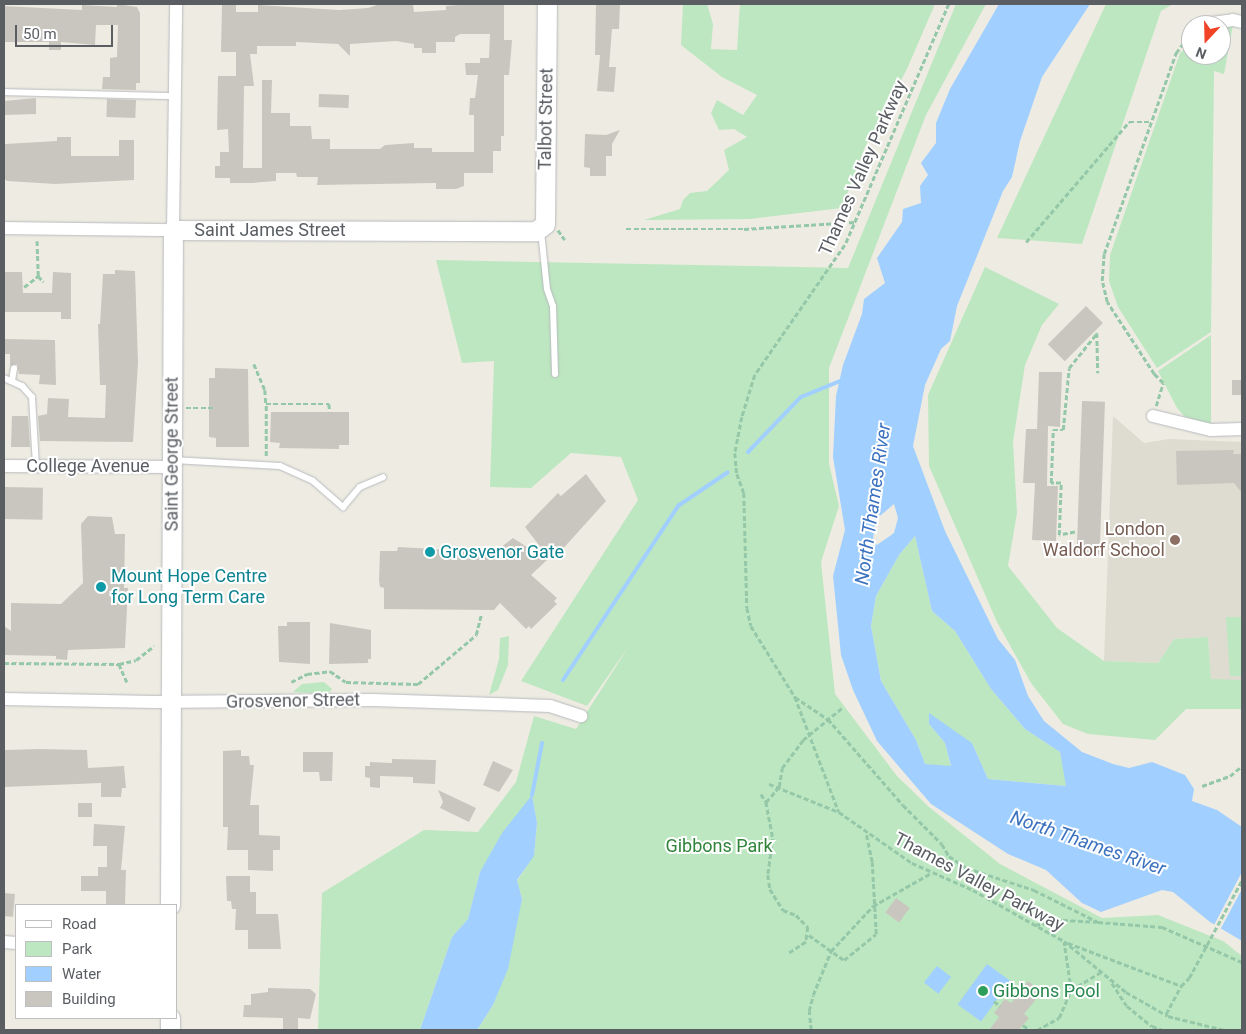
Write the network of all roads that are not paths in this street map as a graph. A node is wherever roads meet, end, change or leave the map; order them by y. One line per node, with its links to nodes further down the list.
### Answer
1 (176, 4): 4 (street, Saint George Street)
2 (547, 4): 6 (street, Talbot Street)
3 (4, 92): 4 (lane)
4 (173, 96): 7 (street, Saint George Street)
5 (4, 228): 7 (street, Saint James Street)
6 (544, 228): 7 (street, Saint James Street); 9 (lane)
7 (173, 230): 14 (street, Saint George Street)
8 (14, 368): 11 (lane)
9 (555, 374)
10 (4, 378): 11 (lane)
11 (12, 382): 16 (lane)
12 (1153, 416): 13 (street)
13 (1242, 429)
14 (172, 463): 16 (street, College Avenue); 17 (lane); 19 (street, Saint George Street)
15 (4, 466): 16 (street, College Avenue)
16 (36, 466)
17 (383, 477)
18 (4, 699): 19 (street, Grosvenor Street)
19 (171, 702): 20 (street, Grosvenor Street); 21 (street, Saint George Street)
20 (581, 716)
21 (170, 904)

